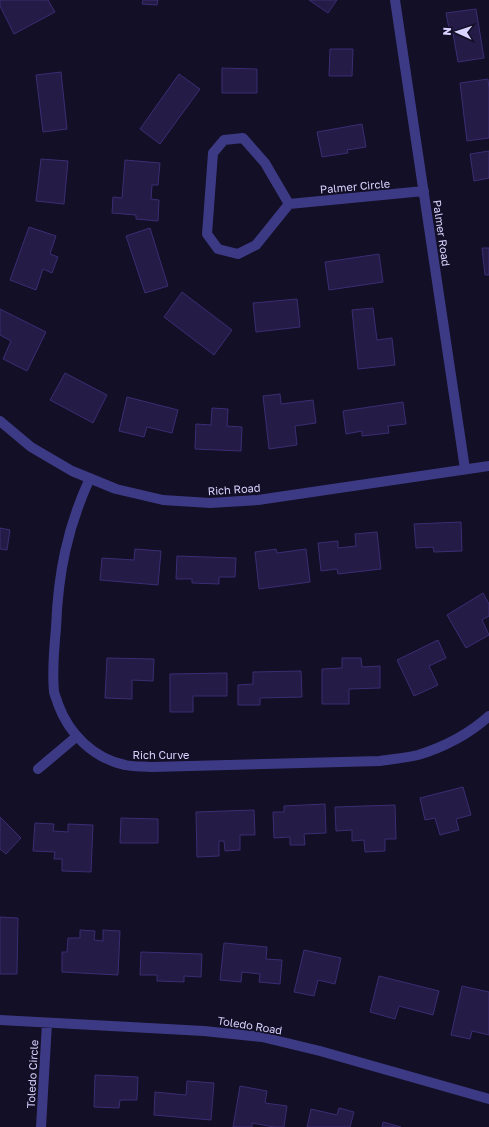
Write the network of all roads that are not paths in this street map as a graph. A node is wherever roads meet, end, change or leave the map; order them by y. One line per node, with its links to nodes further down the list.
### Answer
1 (395, 0): 2 (street, Palmer Road)
2 (424, 191): 3 (street, Palmer Circle); 6 (street, Palmer Road)
3 (289, 204): 3 (street)
4 (0, 421): 7 (street, Rich Road)
5 (489, 466): 6 (street, Rich Road)
6 (465, 469): 7 (street, Rich Road)
7 (90, 478): 9 (street, Rich Curve)
8 (489, 716): 9 (street, Rich Curve)
9 (76, 737): 10 (street)
10 (38, 769)
11 (0, 1020): 12 (street, Toledo Road)
12 (47, 1023): 13 (street, Toledo Road); 14 (street, Toledo Circle)
13 (489, 1099)
14 (41, 1127)

